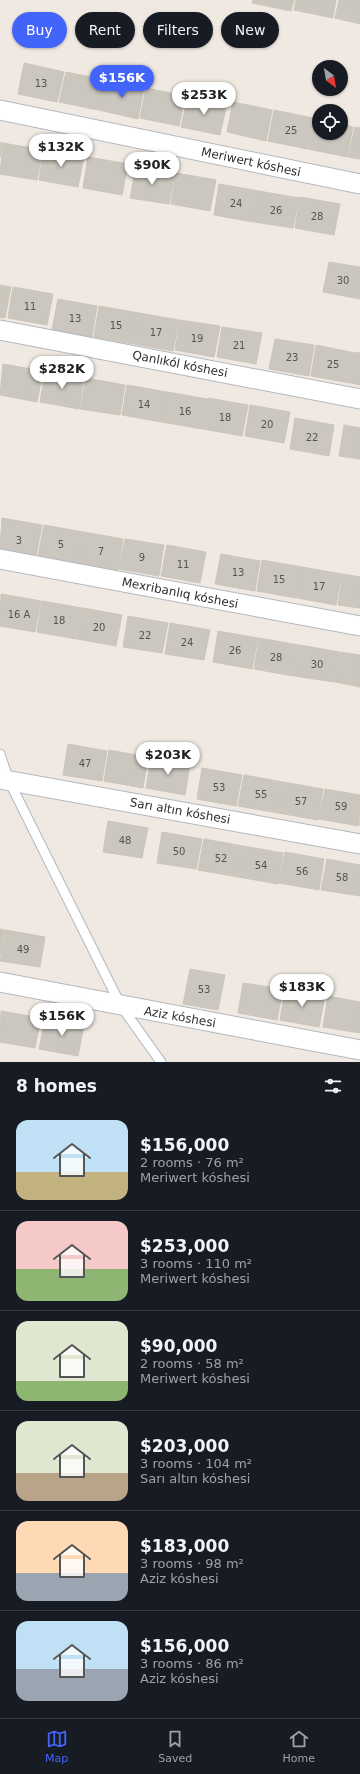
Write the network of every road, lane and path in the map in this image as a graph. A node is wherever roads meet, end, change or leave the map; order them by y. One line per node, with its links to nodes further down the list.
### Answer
1 (0, 110): 2 (street, Meriwert kóshesi)
2 (360, 184)
3 (0, 330): 4 (street, Qanlıkól kóshesi)
4 (360, 399)
5 (0, 559): 6 (street, Mexribanlıq kóshesi)
6 (360, 626)
7 (0, 754): 8 (lane)
8 (5, 780): 9 (street, Sarı altın kóshesi); 11 (lane)
9 (360, 844)
10 (0, 982): 11 (street, Aziz kóshesi)
11 (121, 1006): 12 (street, Aziz kóshesi); 13 (lane)
12 (360, 1050)
13 (161, 1062)

